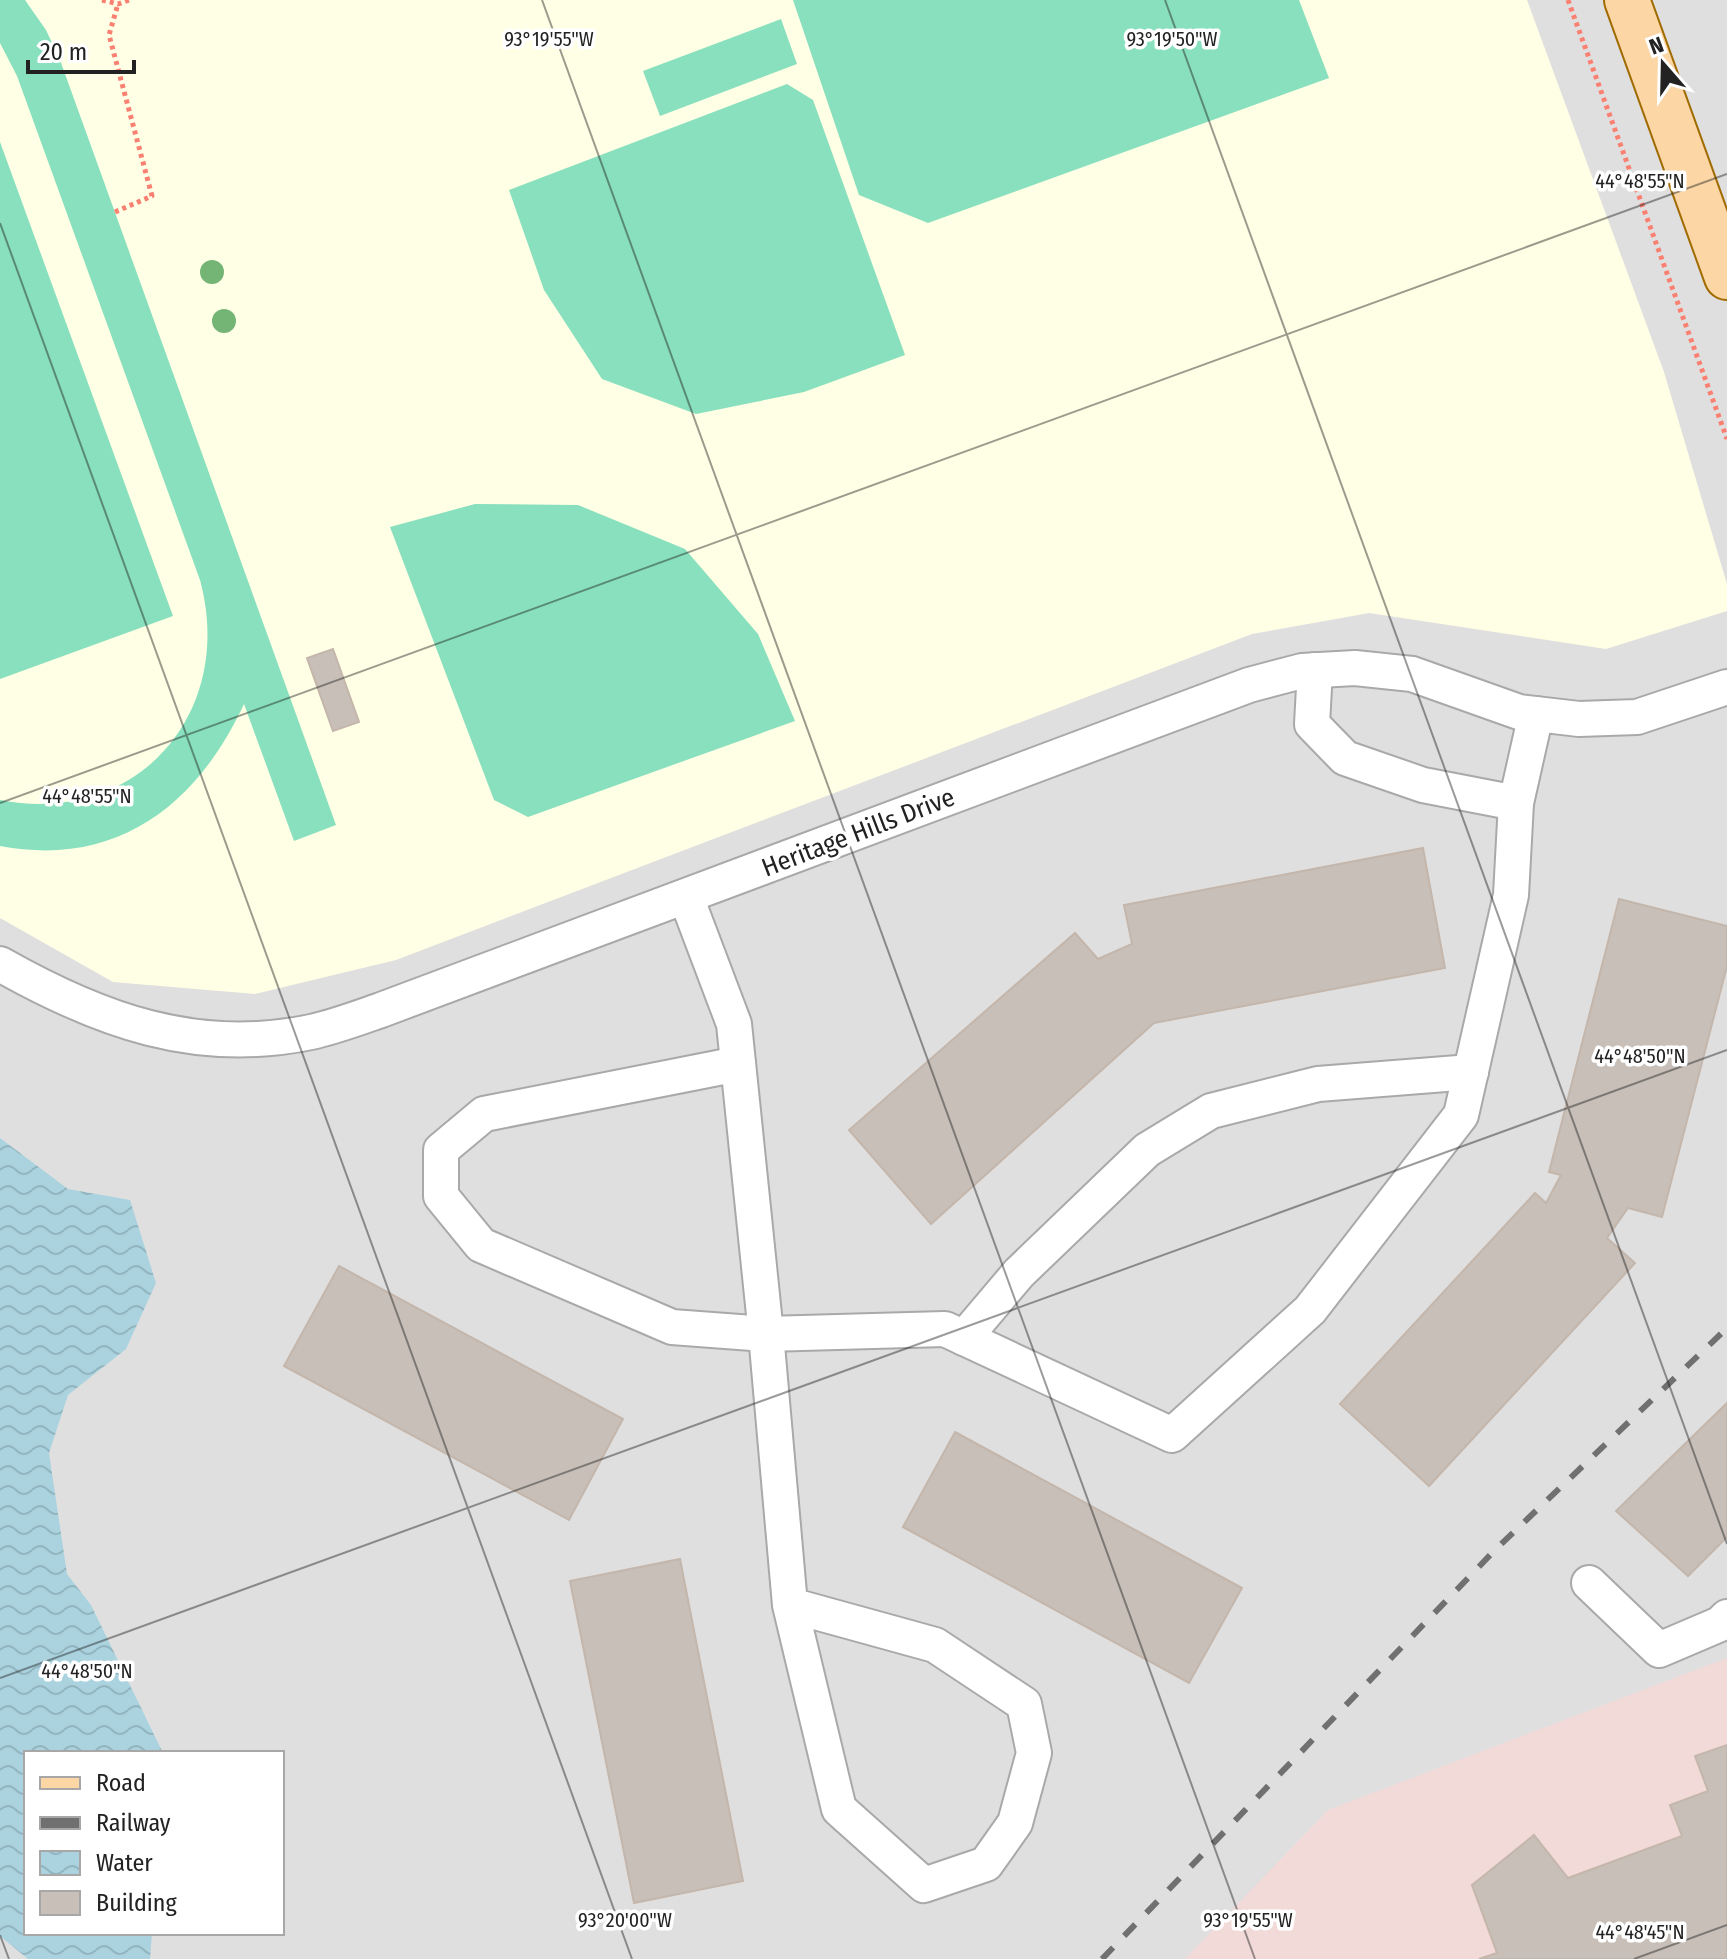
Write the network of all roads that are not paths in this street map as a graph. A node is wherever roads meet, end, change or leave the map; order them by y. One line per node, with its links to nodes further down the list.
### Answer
1 (1627, 0): 2 (main road)
2 (1727, 277)
3 (1315, 670): 5 (street, Heritage Hills Drive); 6 (street); 7 (street, Heritage Hills Drive)
4 (1727, 687): 5 (street, Heritage Hills Drive)
5 (1536, 714): 6 (street)
6 (1516, 803): 10 (street)
7 (686, 897): 8 (street, Heritage Hills Drive); 9 (street)
8 (0, 964)
9 (738, 1064): 11 (street); 11 (street)
10 (1471, 1072): 12 (street); 12 (street)
11 (766, 1334): 12 (street); 14 (street)
12 (964, 1338)
13 (1589, 1583): 15 (street)
14 (790, 1605): 14 (street)
15 (1727, 1617)

